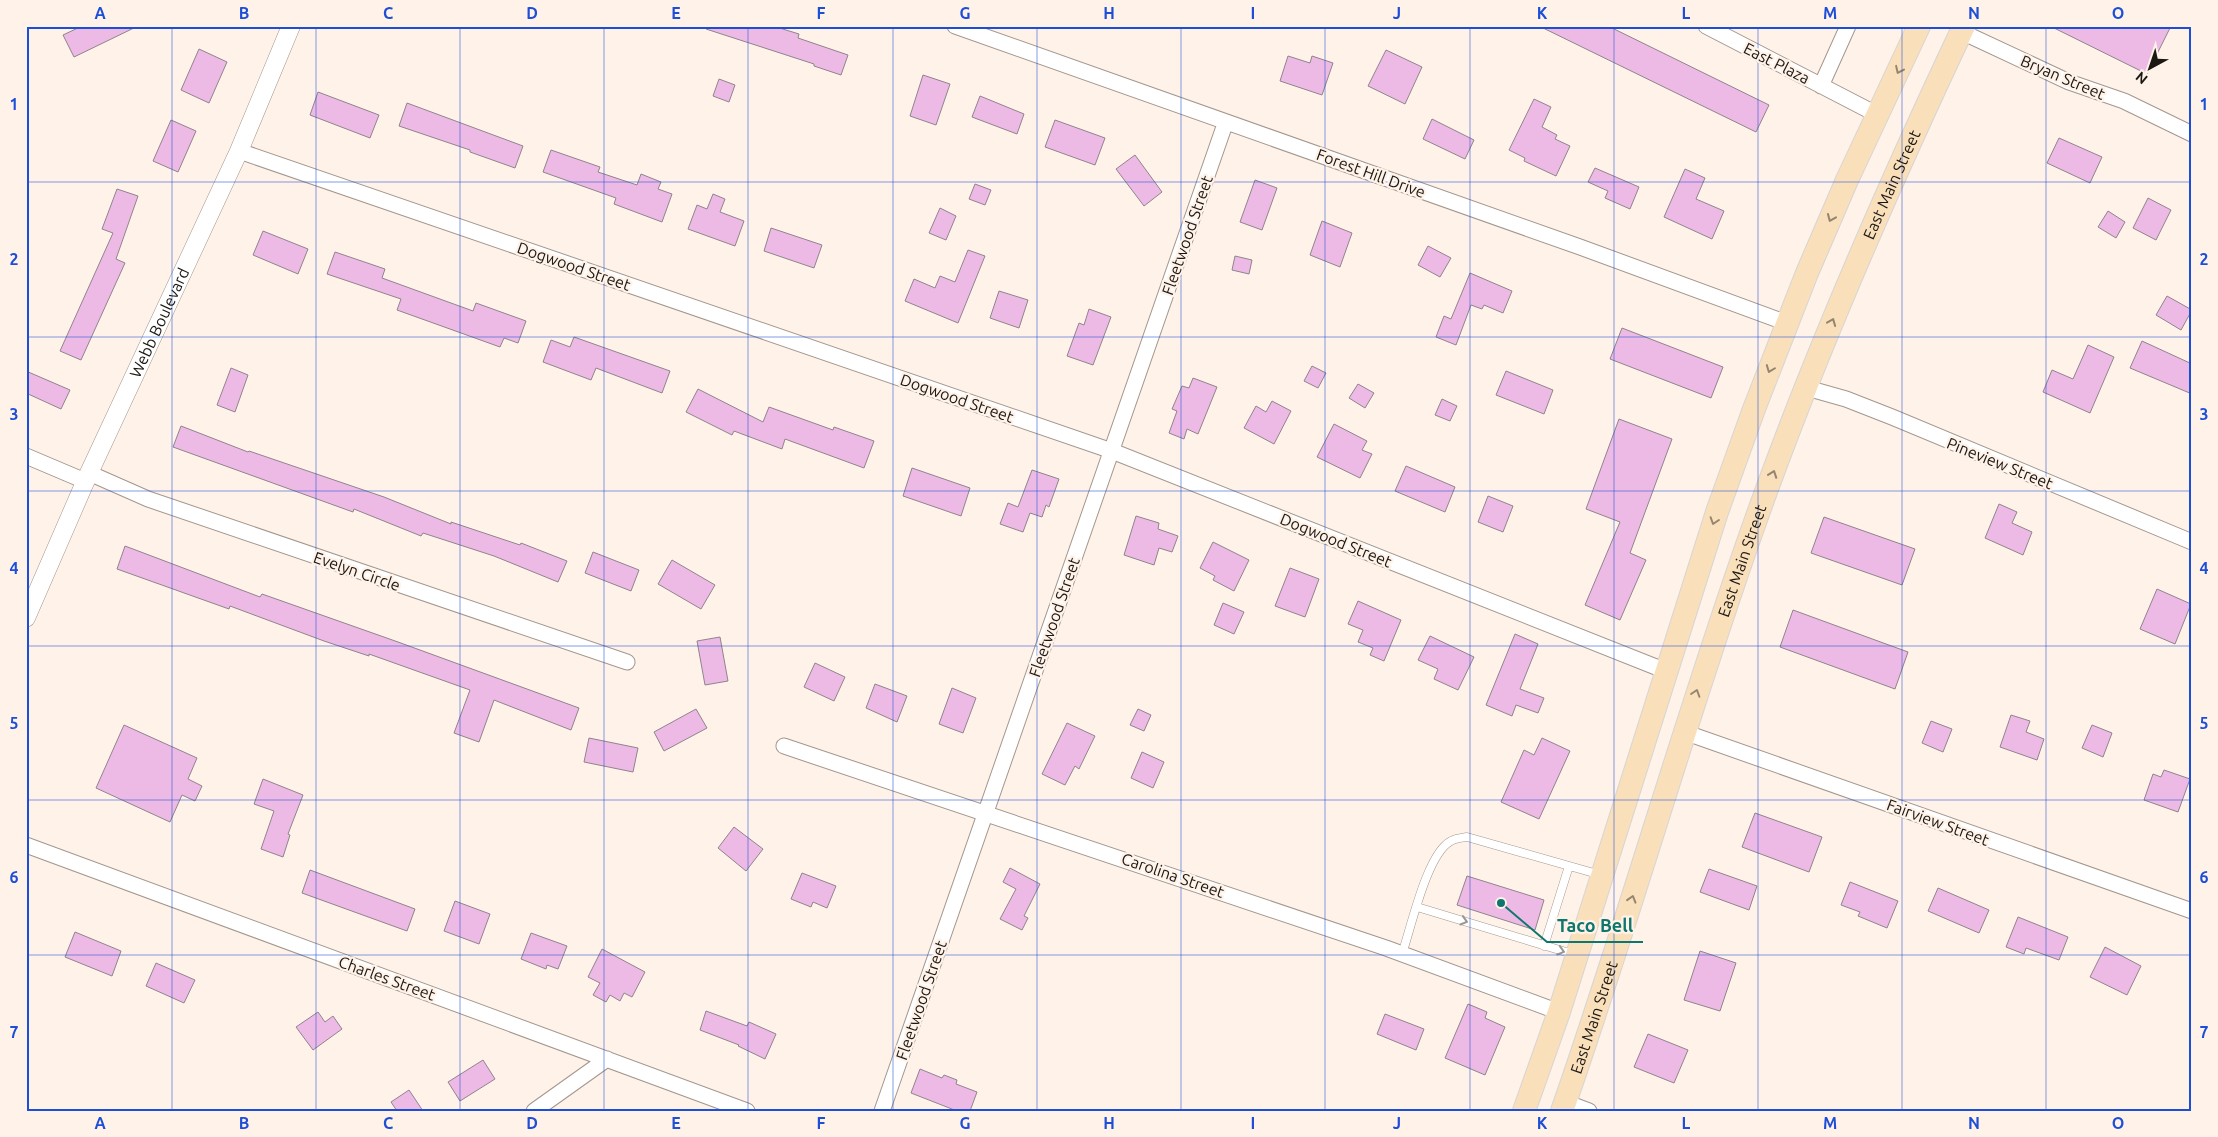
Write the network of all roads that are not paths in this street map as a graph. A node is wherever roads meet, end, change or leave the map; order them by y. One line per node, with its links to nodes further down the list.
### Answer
1 (291, 26): 11 (street, Webb Boulevard)
2 (955, 26): 9 (street, Forest Hill Drive)
3 (1706, 26): 7 (street, East Plaza)
4 (1848, 26): 7 (street, East Plaza)
5 (1919, 26): 8 (main road, one-way to 8)
6 (1963, 29): 10 (street, Bryan Street); 13 (main road, East Main Street, one-way to 6)
7 (1821, 86): 8 (street, East Plaza)
8 (1878, 115): 12 (main road, one-way to 12)
9 (1226, 124): 12 (street, Forest Hill Drive); 14 (street, Fleetwood Street)
10 (2192, 134)
11 (239, 151): 14 (street, Dogwood Street); 16 (street, Webb Boulevard)
12 (1787, 323): 20 (main road, one-way to 20)
13 (1807, 388): 17 (street, Pineview Street); 21 (main road, East Main Street, one-way to 13)
14 (1112, 451): 20 (street, Dogwood Street); 23 (street, Fleetwood Street)
15 (26, 456): 16 (street, Evelyn Circle)
16 (87, 477): 18 (street, Webb Boulevard); 19 (street, Evelyn Circle)
17 (2192, 542)
18 (26, 618)
19 (627, 662)
20 (1666, 670): 26 (main road)
21 (1684, 732): 28 (street, Fairview Street); 34 (main road, East Main Street, one-way to 21)
22 (784, 746): 23 (street, Carolina Street)
23 (986, 812): 30 (street, Carolina Street); 37 (street, Fleetwood Street)
24 (26, 845): 33 (street, Charles Street)
25 (1569, 866): 26 (lane); 27 (lane); 29 (lane)
26 (1602, 875): 31 (main road)
27 (1417, 907): 29 (lane, one-way to 29); 30 (lane)
28 (2192, 911)
29 (1544, 946): 31 (lane, one-way to 31)
30 (1402, 954): 32 (street, Carolina Street)
31 (1577, 955): 32 (main road)
32 (1559, 1012): 38 (main road)
33 (607, 1059): 35 (street); 36 (street, Charles Street)
34 (1563, 1107): 39 (street)
35 (534, 1111)
36 (747, 1111)
37 (882, 1111)
38 (1524, 1111)
39 (1588, 1111)

